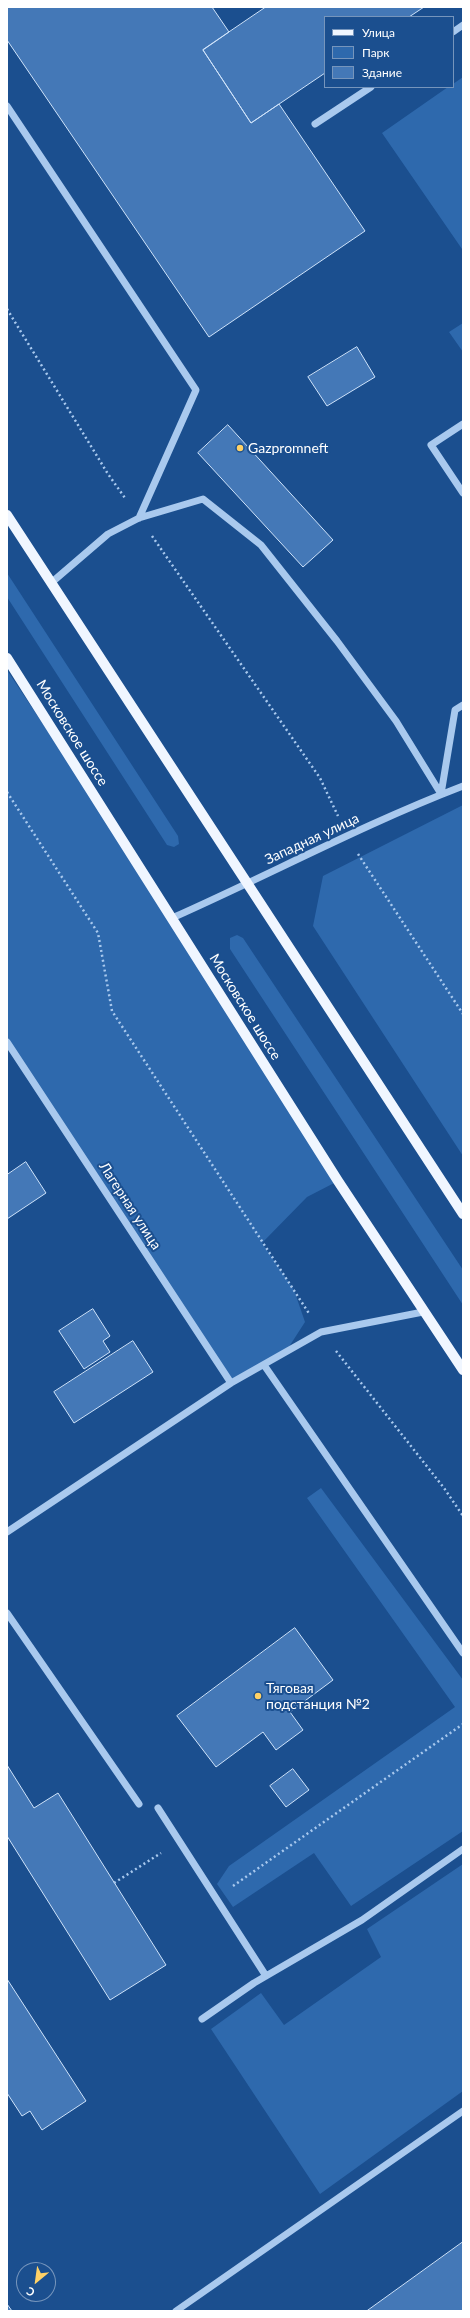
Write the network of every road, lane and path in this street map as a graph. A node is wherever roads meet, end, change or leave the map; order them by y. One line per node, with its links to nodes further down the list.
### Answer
1 (463, 25): 2 (street)
2 (454, 31)
3 (369, 88): 5 (street)
4 (7, 106): 10 (street)
5 (315, 124)
6 (7, 309): 10 (path)
7 (463, 424): 8 (street)
8 (463, 492)
9 (7, 515): 11 (main road)
10 (139, 518): 11 (street); 16 (street); 17 (path)
11 (51, 583): 18 (main road)
12 (7, 658): 19 (main road, Московское шоссе)
13 (463, 705): 16 (street)
14 (463, 786): 16 (street, Западная улица)
15 (7, 792): 24 (path)
16 (441, 794): 17 (street, Западная улица)
17 (348, 836): 18 (street, Западная улица); 20 (path)
18 (249, 884): 19 (street, Западная улица); 22 (main road)
19 (172, 918): 23 (main road, Московское шоссе)
20 (463, 1014)
21 (7, 1042): 27 (street, Лагерная улица)
22 (463, 1214)
23 (423, 1312): 24 (street); 26 (main road, Московское шоссе)
24 (321, 1332): 25 (street); 28 (path)
25 (264, 1365): 27 (street); 31 (street)
26 (463, 1370)
27 (231, 1383): 29 (street)
28 (463, 1516)
29 (7, 1532)
30 (7, 1613): 33 (street)
31 (463, 1653)
32 (463, 1724): 38 (path)
33 (139, 1804)
34 (158, 1808): 35 (street)
35 (180, 1841): 37 (path); 38 (street)
36 (463, 1849): 39 (street)
37 (114, 1883)
38 (216, 1898): 39 (street)
39 (266, 1976): 40 (street)
40 (202, 2019)
41 (463, 2111): 42 (street)
42 (176, 2311)

